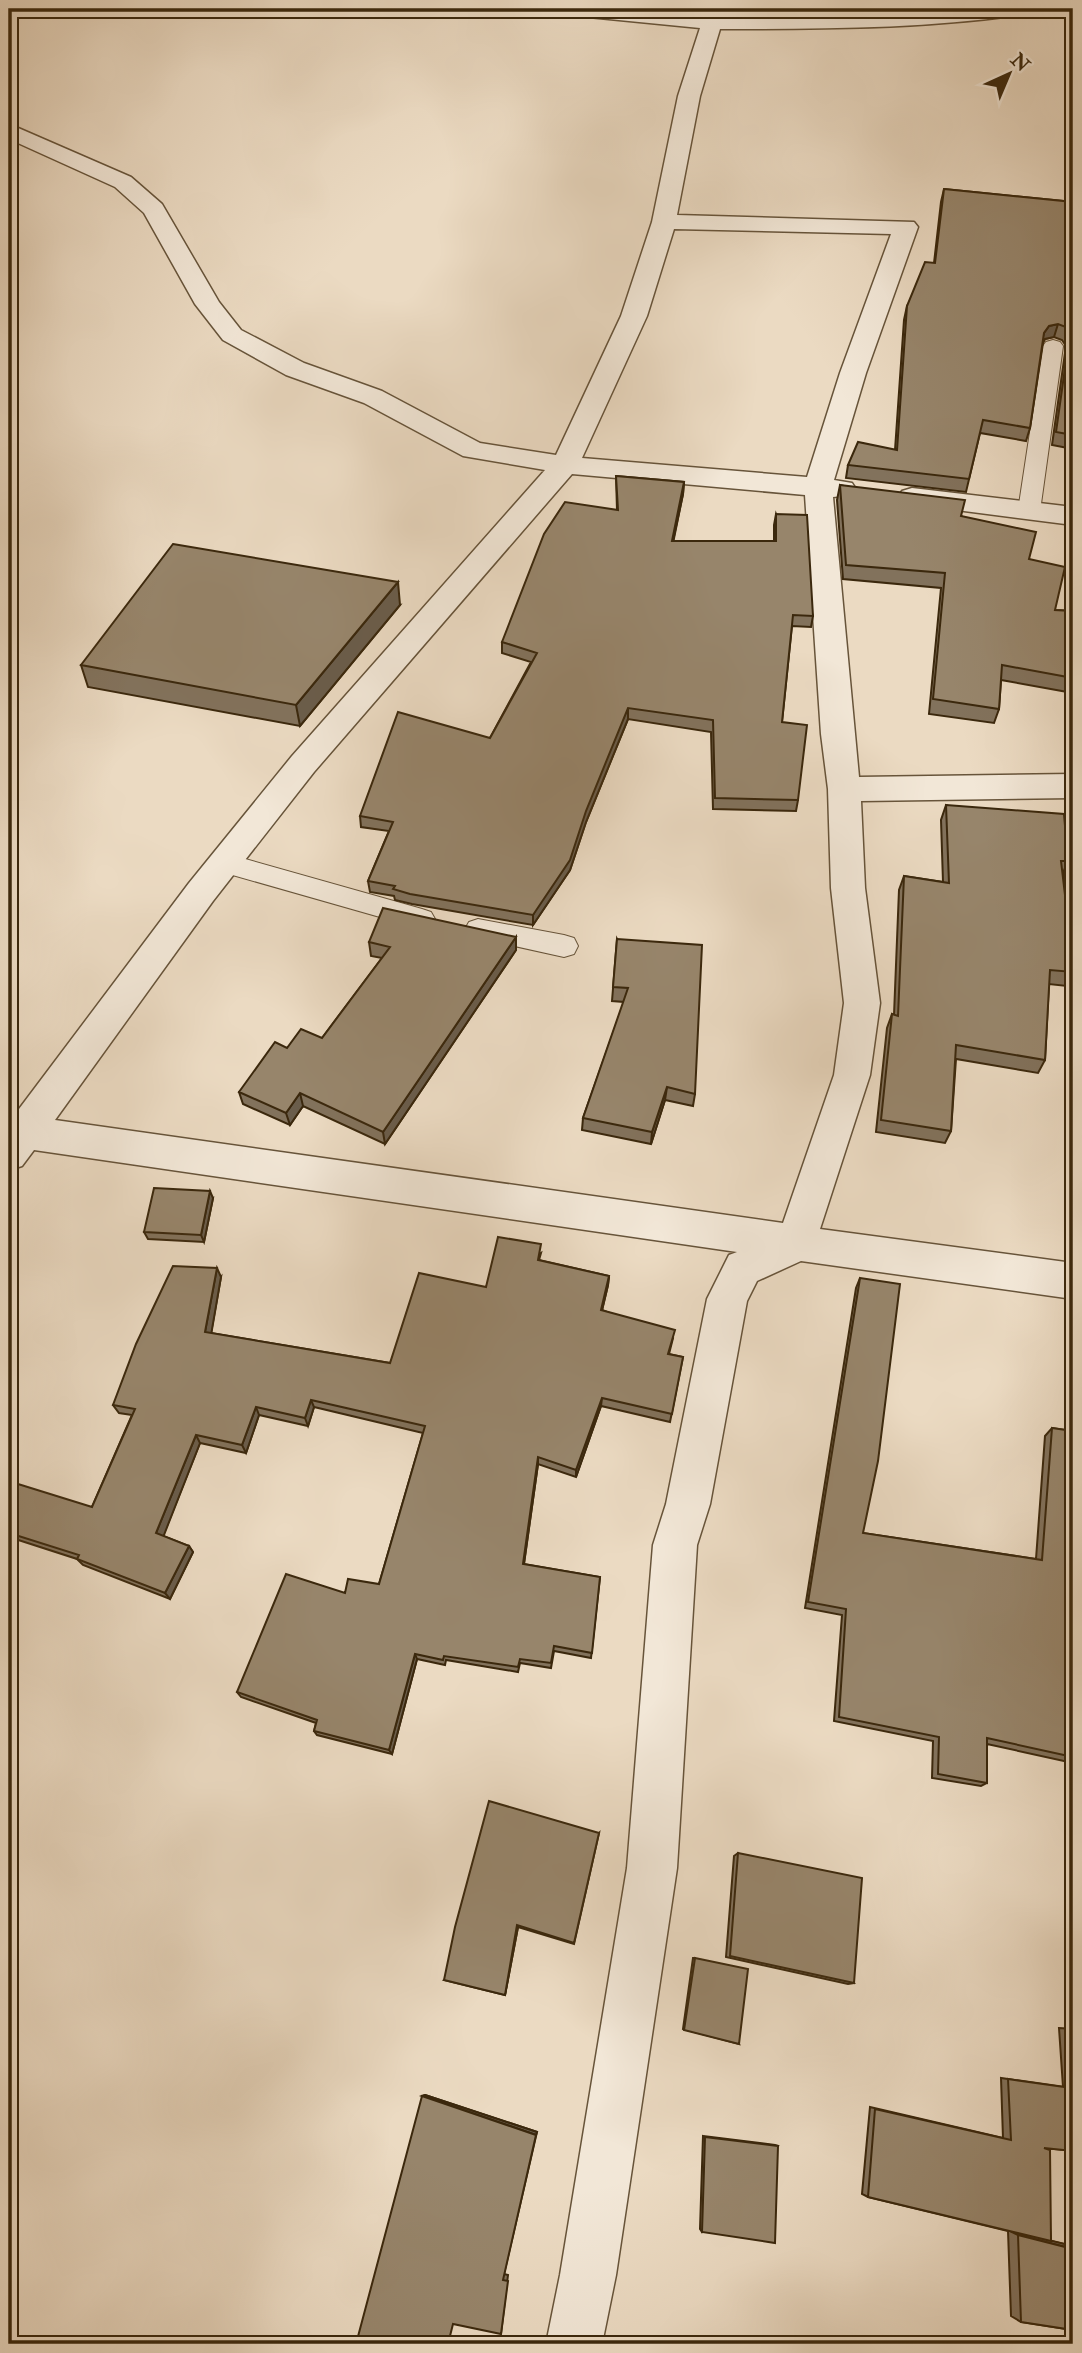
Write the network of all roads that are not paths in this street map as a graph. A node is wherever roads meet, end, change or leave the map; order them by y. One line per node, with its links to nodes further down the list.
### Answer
1 (568, 9): 3 (street)
2 (1020, 9): 3 (street)
3 (712, 23): 5 (street)
4 (9, 131): 7 (street)
5 (664, 222): 7 (street); 8 (street)
6 (1053, 346): 9 (lane)
7 (565, 464): 8 (street); 13 (street)
8 (818, 486): 9 (street); 12 (street)
9 (1029, 511): 10 (street)
10 (1073, 516)
11 (1073, 786): 12 (street)
12 (844, 789): 16 (street)
13 (224, 863): 14 (lane); 15 (street)
14 (564, 946)
15 (16, 1143): 16 (street)
16 (794, 1245): 17 (street); 18 (street)
17 (1073, 1281)
18 (574, 2344)

